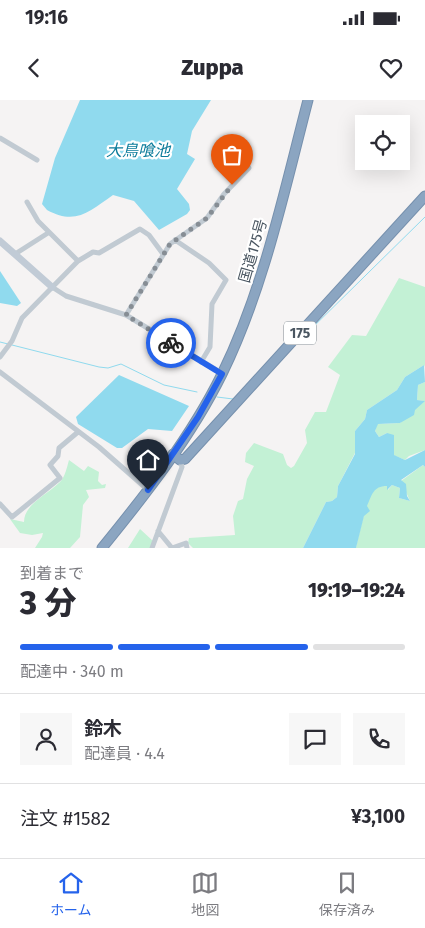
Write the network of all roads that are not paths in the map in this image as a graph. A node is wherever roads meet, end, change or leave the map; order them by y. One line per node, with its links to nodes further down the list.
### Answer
1 (308, 100): 18 (highway, 国道175号 / 175)
2 (0, 138): 4 (street)
3 (248, 150): 8 (street)
4 (37, 160)
5 (425, 196): 20 (highway, 国道175号 / 175)
6 (27, 202): 7 (street)
7 (48, 233): 10 (street); 12 (street)
8 (175, 240): 11 (street); 16 (street)
9 (0, 241): 10 (street)
10 (15, 254): 13 (street)
11 (163, 254): 12 (street); 14 (street)
12 (78, 261): 13 (street)
13 (52, 288): 14 (street); 15 (street)
14 (126, 315): 16 (street)
15 (0, 357)
16 (201, 362): 18 (street)
17 (0, 372): 19 (street)
18 (222, 374): 20 (highway, 国道175号 / 175)
19 (78, 432): 21 (street); 22 (street)
20 (176, 457): 21 (highway, 国道175号 / 175); 23 (street)
21 (148, 490): 24 (highway, 国道175号 / 175)
22 (0, 504)
23 (158, 531): 25 (street); 26 (street)
24 (102, 548)
25 (152, 548)
26 (172, 548): 27 (street)
27 (188, 548)

